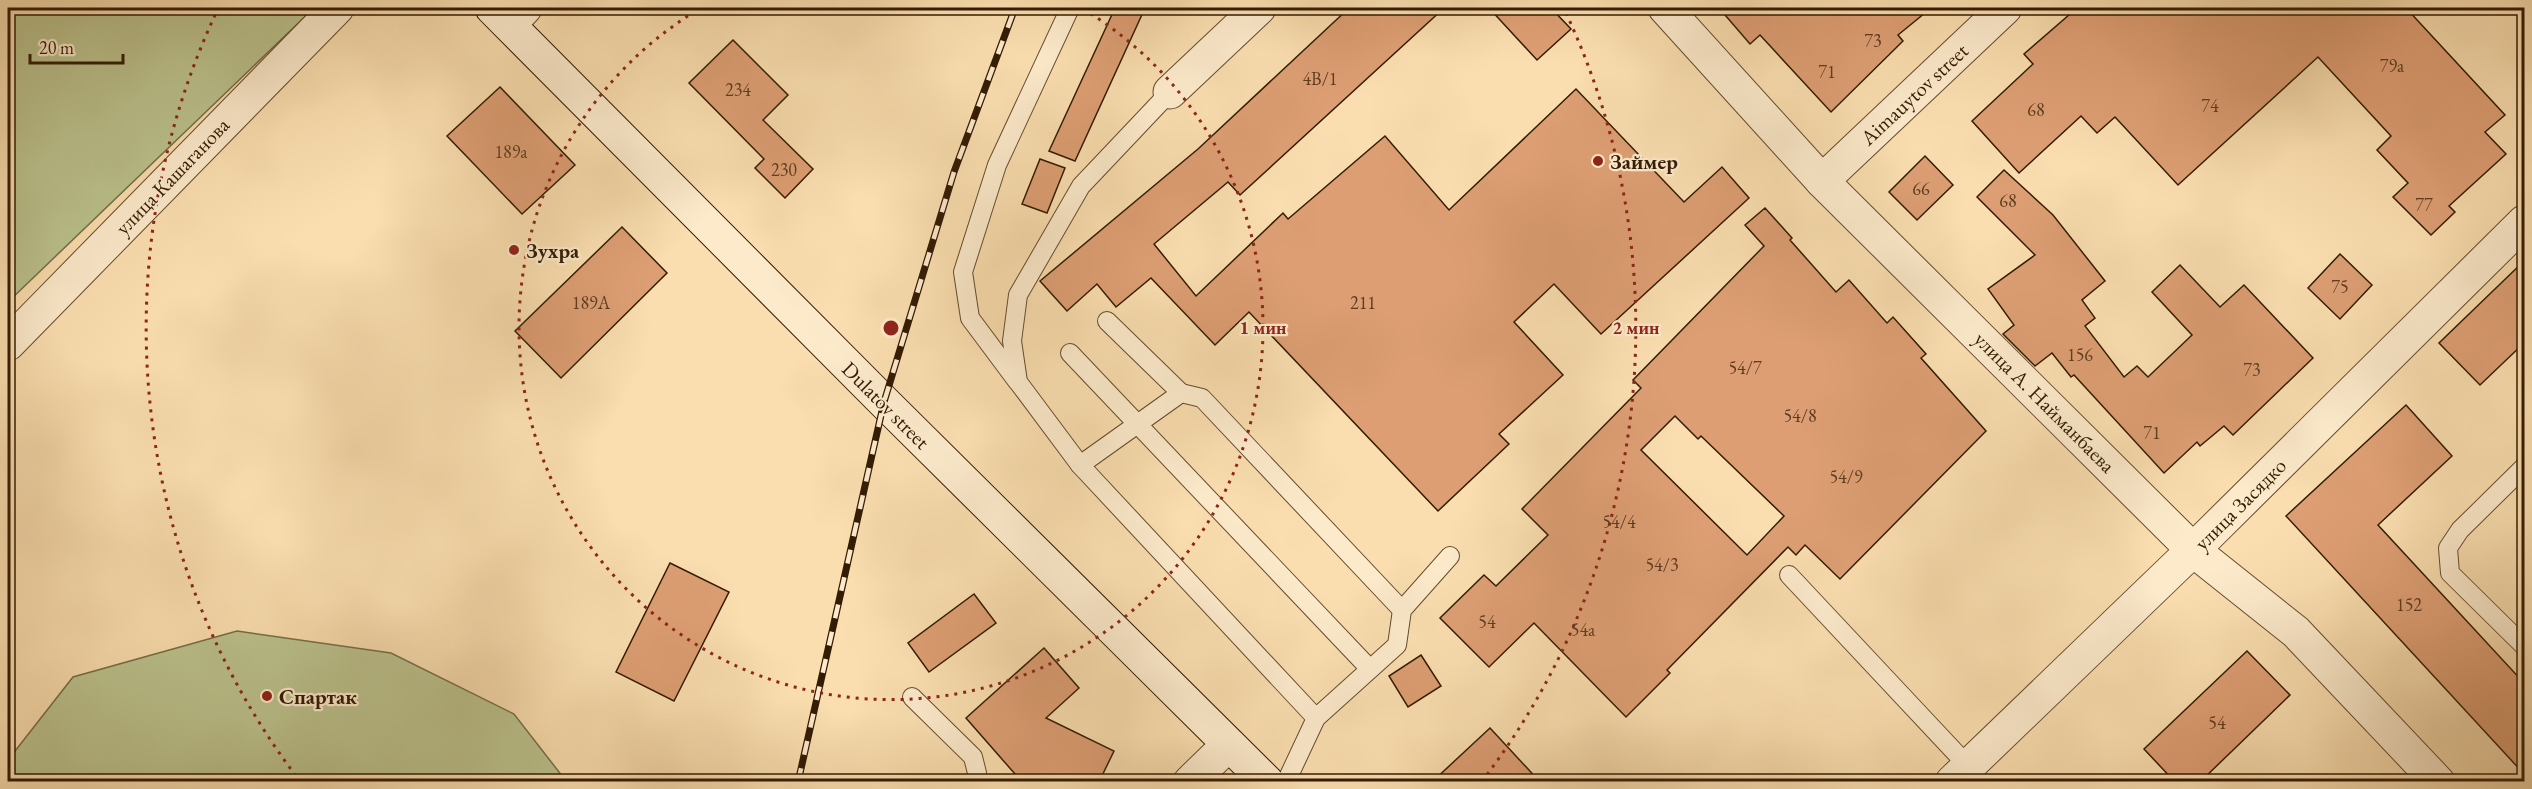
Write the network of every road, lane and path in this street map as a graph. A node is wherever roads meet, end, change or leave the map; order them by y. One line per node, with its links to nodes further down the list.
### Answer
1 (337, 8): 11 (street, улица Кашаганова)
2 (1070, 8): 13 (lane)
3 (1259, 8): 7 (street)
4 (1665, 8): 8 (street, улица А. Найманбаева)
5 (2005, 8): 8 (street, Aimauytov street)
6 (509, 13): 26 (street, Dulatov street)
7 (1170, 92): 13 (lane)
8 (1822, 181): 18 (street, улица А. Найманбаева)
9 (2524, 222): 18 (street, улица Засядко)
10 (1107, 321): 14 (lane)
11 (8, 344)
12 (1070, 353): 15 (lane)
13 (1018, 382): 16 (lane)
14 (1181, 393): 15 (lane); 21 (lane)
15 (1138, 423): 16 (lane); 23 (lane)
16 (1080, 465): 25 (lane)
17 (2524, 467): 22 (lane)
18 (2193, 550): 27 (street, улица Засядко); 32 (street, улица А. Найманбаева)
19 (1450, 556): 21 (lane)
20 (1789, 575): 27 (lane)
21 (1402, 610): 23 (lane)
22 (2524, 646)
23 (1370, 669): 25 (lane)
24 (912, 698): 28 (lane)
25 (1316, 718): 31 (lane)
26 (1228, 745): 29 (street); 30 (street, Dulatov street)
27 (1960, 774)
28 (975, 782)
29 (1190, 782)
30 (1267, 782)
31 (1286, 782)
32 (2438, 782)

